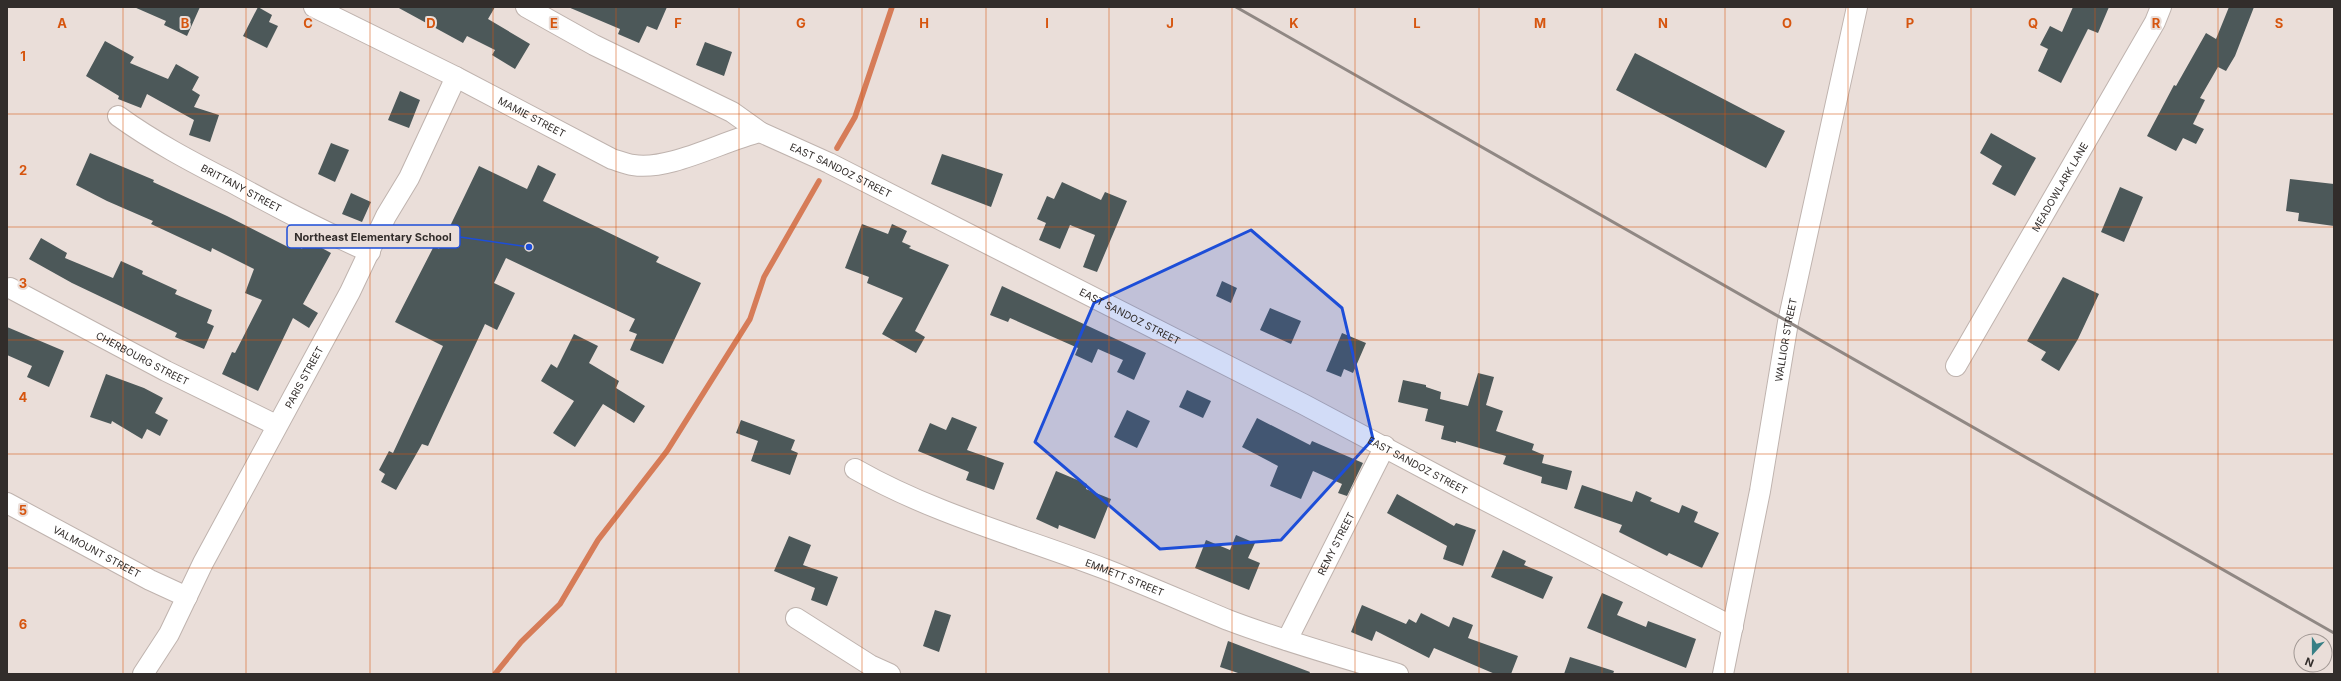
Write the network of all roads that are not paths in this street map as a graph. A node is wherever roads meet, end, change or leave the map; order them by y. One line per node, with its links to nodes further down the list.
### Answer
1 (314, 7): 5 (street, MAMIE STREET)
2 (526, 7): 7 (street, EAST SANDOZ STREET)
3 (1857, 7): 17 (street, WALLIOR STREET)
4 (2161, 7): 10 (street, MEADOWLARK LANE)
5 (456, 77): 7 (street, MAMIE STREET); 8 (street, PARIS STREET)
6 (118, 116): 8 (street, BRITTANY STREET)
7 (760, 132): 12 (street, EAST SANDOZ STREET)
8 (370, 252): 11 (street, PARIS STREET)
9 (10, 288): 11 (street, CHERBOURG STREET)
10 (1956, 366)
11 (276, 425): 15 (street, PARIS STREET)
12 (1384, 446): 17 (street, EAST SANDOZ STREET); 18 (street, REMY STREET)
13 (855, 469): 18 (street, EMMETT STREET)
14 (7, 503): 15 (street, VALMOUNT STREET)
15 (187, 597): 19 (street, PARIS STREET)
16 (796, 618): 20 (street)
17 (1733, 627): 22 (street, WALLIOR STREET)
18 (1287, 640): 21 (street, EMMETT STREET)
19 (143, 674)
20 (890, 674)
21 (1398, 674)
22 (1723, 674)

